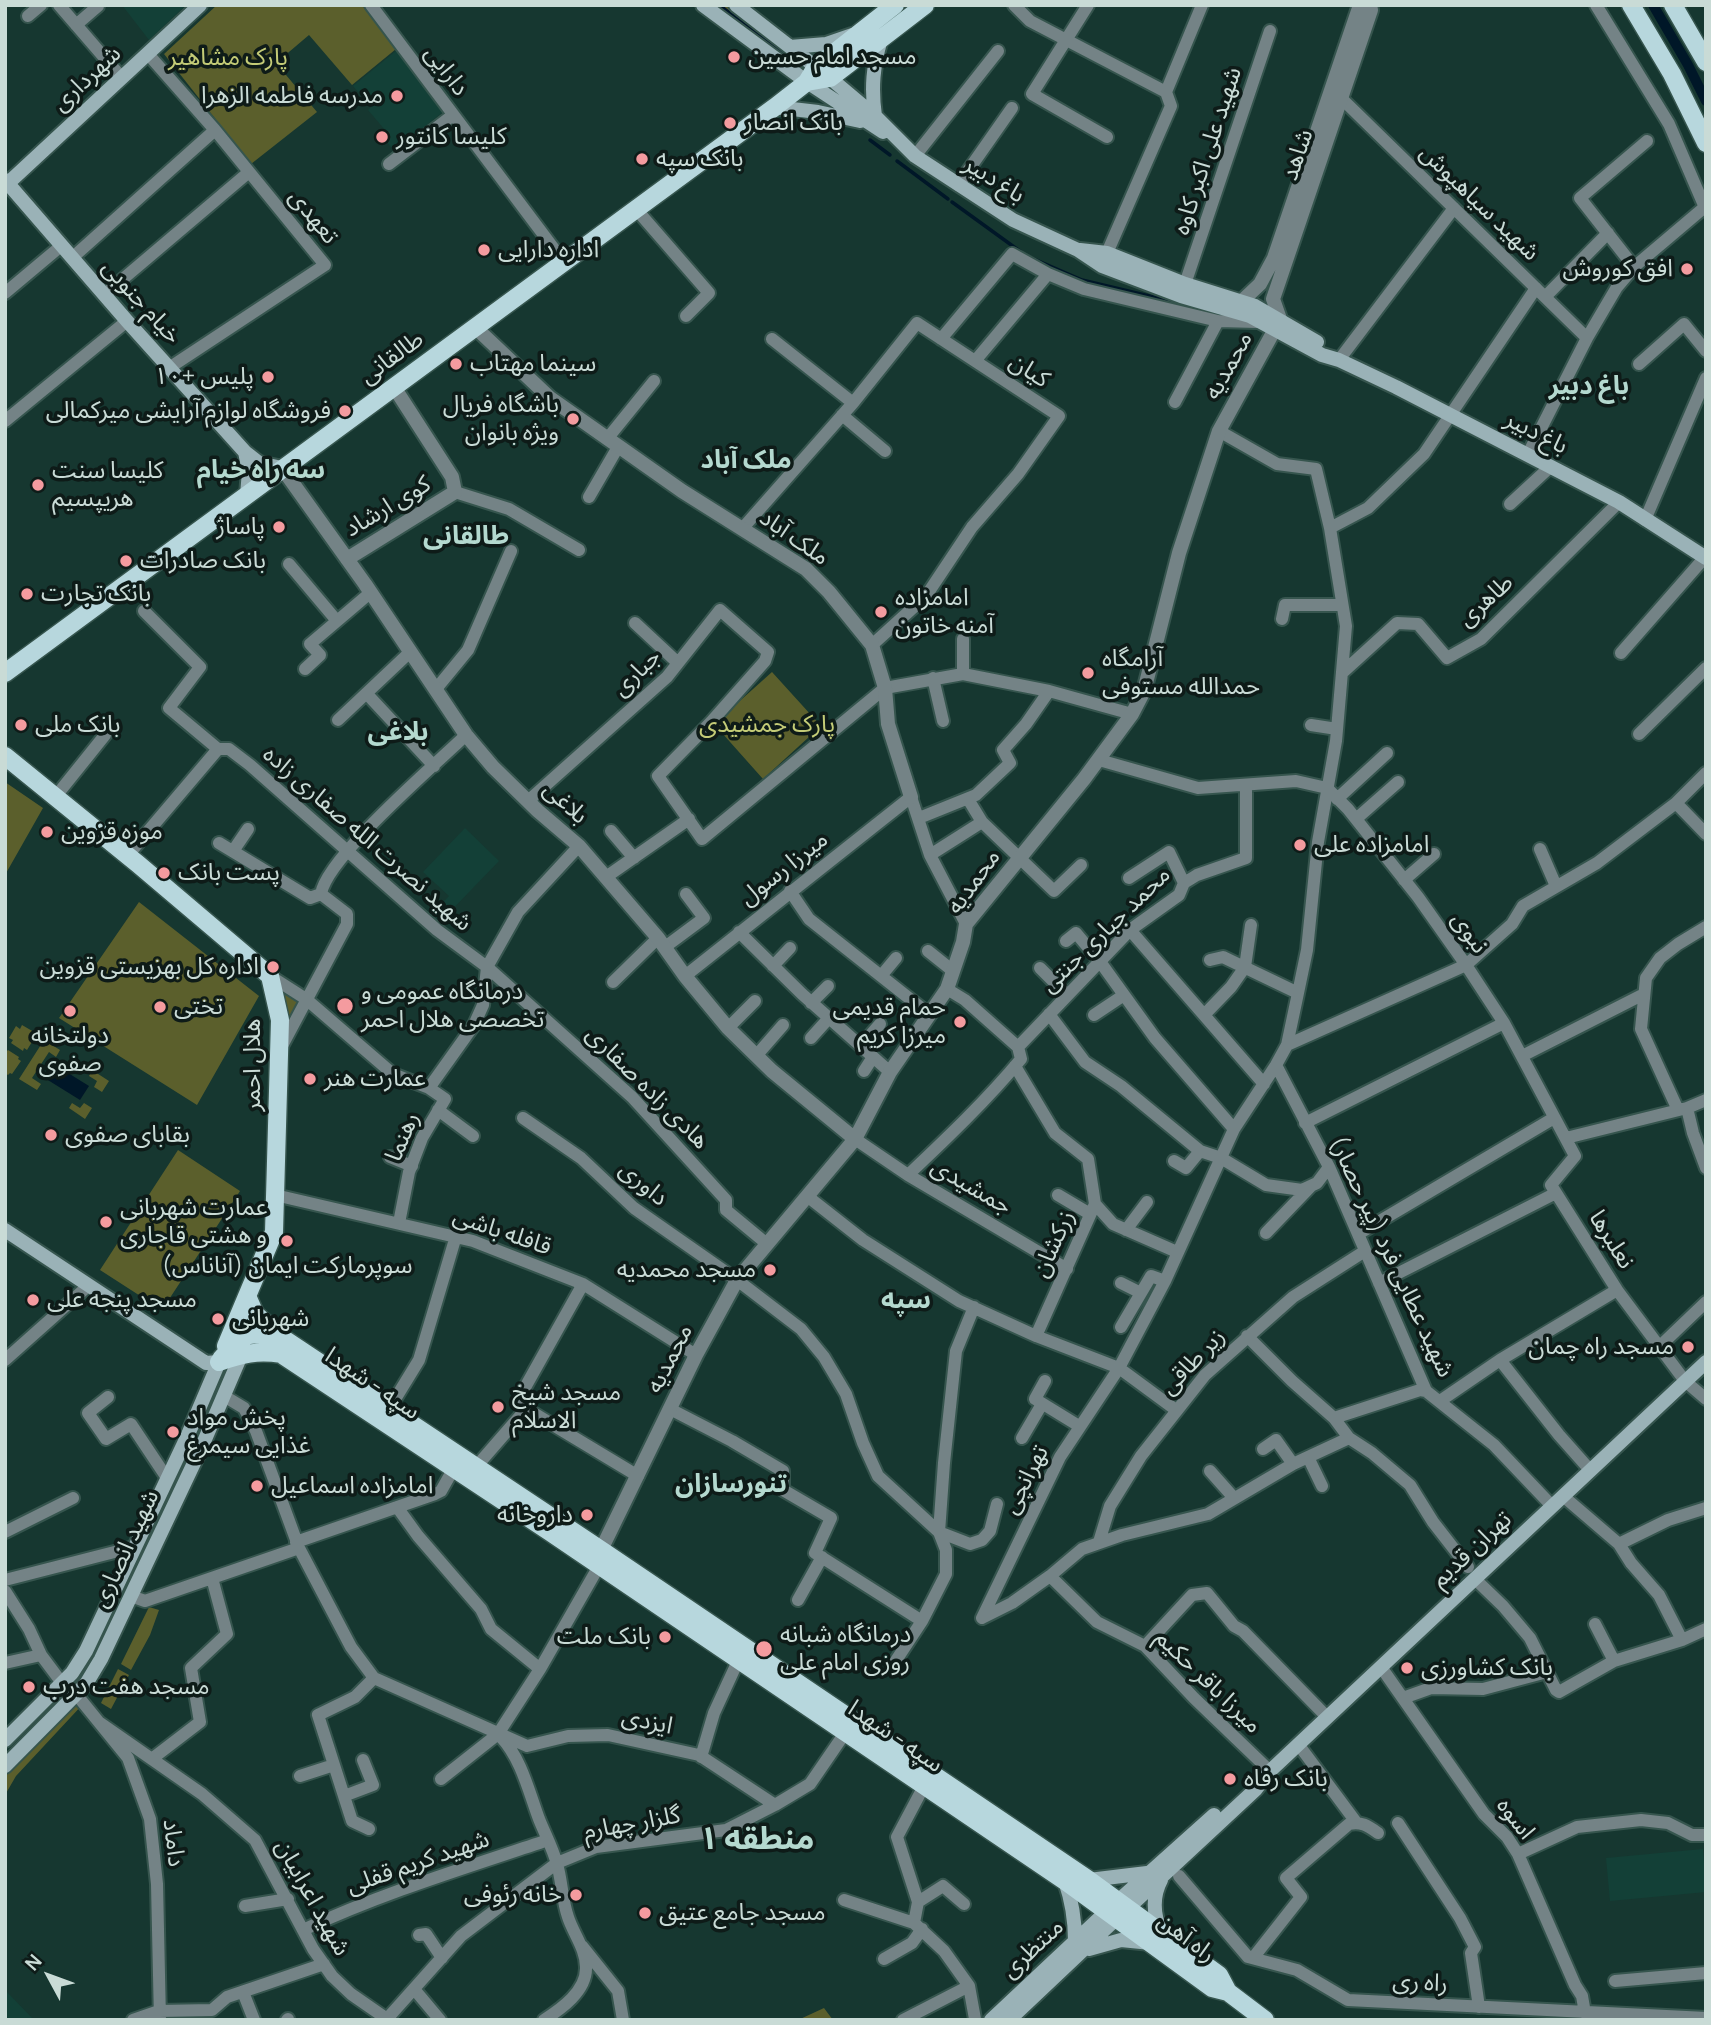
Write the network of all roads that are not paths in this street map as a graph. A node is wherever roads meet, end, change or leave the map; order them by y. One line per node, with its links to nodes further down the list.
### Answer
1 (41, 5): 18 (street)
2 (59, 5): 19 (street)
3 (200, 5): 26 (main road, شهرداری)
4 (371, 5): 34 (street, دارایی)
5 (703, 5): 28 (main road)
6 (736, 5): 24 (main road)
7 (925, 5): 17 (main road)
8 (1014, 5): 23 (street)
9 (1088, 5): 23 (street)
10 (1202, 5): 30 (street)
11 (1360, 5): 40 (street, شاهد)
12 (1370, 5): 31 (street, شاهد)
13 (1596, 5): 46 (street)
14 (1631, 5): 39 (main road)
15 (1673, 5): 27 (main road)
16 (98, 6): 19 (street)
17 (892, 15): 21 (main road); 22 (main road)
18 (28, 16)
19 (76, 25): 29 (street)
20 (1270, 31): 57 (street, شهید علی اکبر کاوه)
21 (860, 33): 24 (main road); 28 (main road)
22 (881, 39): 28 (main road); 35 (main road)
23 (1065, 39): 30 (street); 37 (street)
24 (790, 47): 28 (main road)
25 (998, 51): 41 (street)
26 (148, 54): 29 (main road, شهرداری); 36 (street, تعهدی)
27 (1705, 58)
28 (818, 76): 32 (main road, طالقانی); 35 (main road); 35 (main road)
29 (122, 78): 44 (main road, شهرداری)
30 (1166, 92): 52 (street)
31 (1341, 97): 40 (street, شاهد); 47 (street, شهید سیاهپوش)
32 (775, 107): 35 (main road); 48 (main road, طالقانی)
33 (1012, 108): 45 (street)
34 (453, 115): 42 (street); 54 (street, دارایی)
35 (871, 120): 41 (main road, باغ دبیر)
36 (215, 130): 43 (street, تعهدی); 53 (street)
37 (1107, 136)
38 (1647, 141): 49 (street)
39 (1706, 143)
40 (1318, 147): 61 (street, شاهد); 65 (street, شاهد)
41 (915, 156): 45 (main road, باغ دبیر)
42 (389, 164)
43 (249, 172): 60 (street); 74 (street, تعهدی)
44 (6, 183): 50 (main road, خیام جنوبی)
45 (958, 186): 51 (main road, باغ دبیر)
46 (1705, 207): 55 (street)
47 (1454, 208): 59 (street, شهید سیاهپوش); 71 (street)
48 (636, 209): 54 (main road, طالقانی); 62 (street)
49 (1608, 233): 55 (street); 59 (street)
50 (61, 246): 53 (main road, خیام جنوبی); 58 (street)
51 (1078, 250): 52 (main road, باغ دبیر); 65 (main road, باغ دبیر)
52 (1107, 253): 57 (main road, باغ دبیر)
53 (72, 258): 60 (main road, خیام جنوبی)
54 (564, 262): 66 (main road, طالقانی)
55 (1634, 267): 67 (street)
56 (1048, 274): 64 (street); 69 (street); 72 (street)
57 (1185, 284): 61 (main road, باغ دبیر)
58 (5, 293)
59 (1540, 293): 67 (street, شهید سیاهپوش); 81 (street)
60 (104, 295): 63 (main road, خیام جنوبی)
61 (1242, 301): 65 (main road, باغ دبیر)
62 (686, 316)
63 (127, 321): 74 (main road, خیام جنوبی); 82 (street)
64 (1218, 321): 65 (street); 78 (street)
65 (1272, 323): 71 (main road, باغ دبیر); 83 (street, محمدیه)
66 (476, 328): 77 (main road, طالقانی); 84 (street, ملک آباد)
67 (1587, 338): 87 (street)
68 (772, 339): 79 (street)
69 (942, 339): 72 (street, کیان); 79 (street, کیان)
70 (1706, 351): 73 (street)
71 (1339, 360): 81 (main road, باغ دبیر)
72 (975, 361): 110 (street, کیان)
73 (1639, 364)
74 (169, 368): 86 (main road, خیام جنوبی)
75 (1706, 378): 95 (street)
76 (654, 380): 84 (street)
77 (394, 387): 89 (main road, طالقانی); 90 (street, کوی ارشاد)
78 (1175, 402)
79 (853, 403): 80 (street)
80 (842, 415): 85 (street); 97 (street)
81 (1452, 415): 87 (main road, باغ دبیر); 96 (street)
82 (5, 421)
83 (1219, 431): 96 (street); 124 (street, محمدیه)
84 (613, 443): 92 (street); 97 (street, ملک آباد)
85 (885, 451)
86 (244, 452): 89 (main road, خیام جنوبی); 91 (main road)
87 (1528, 454): 88 (main road, باغ دبیر)
88 (1550, 467): 93 (main road, باغ دبیر); 94 (street)
89 (282, 468): 91 (main road, طالقانی); 101 (street, بلاغی)
90 (455, 492): 98 (street); 101 (street, کوی ارشاد)
91 (247, 495): 116 (main road, طالقانی)
92 (590, 497)
93 (1619, 502): 95 (main road, باغ دبیر); 117 (street, طاهری)
94 (1510, 504)
95 (1645, 520): 100 (main road, باغ دبیر)
96 (1330, 528): 104 (street)
97 (742, 529): 110 (street, ملک آباد)
98 (579, 550)
99 (511, 551): 120 (street)
100 (1705, 557): 112 (street)
101 (346, 558): 103 (street, بلاغی)
102 (289, 564): 107 (street)
103 (370, 593): 107 (street); 111 (street, بلاغی)
104 (1342, 605): 106 (street); 117 (street)
105 (144, 611): 132 (street, شهید نصرت الله صفاری زاده)
106 (1282, 619)
107 (337, 621): 115 (street)
108 (635, 623): 113 (street)
109 (963, 639): 118 (street)
110 (872, 645): 121 (street, ملک آباد)
111 (409, 653): 120 (street, بلاغی); 123 (street)
112 (1621, 653)
113 (678, 663): 145 (street, جباری); 148 (street, جباری)
114 (1706, 668): 129 (street)
115 (305, 669)
116 (5, 673)
117 (1342, 673): 128 (street)
118 (963, 674): 119 (street); 122 (street)
119 (933, 678): 121 (street); 126 (street)
120 (436, 688): 131 (street, بلاغی)
121 (885, 688): 142 (street, ملک آباد); 148 (street)
122 (1049, 691): 124 (street); 143 (street)
123 (367, 694): 125 (street); 136 (street)
124 (1132, 714): 135 (street, محمدیه)
125 (338, 720)
126 (943, 722)
127 (1311, 725): 128 (street)
128 (1337, 729): 140 (street)
129 (1639, 734)
130 (105, 735): 141 (street)
131 (466, 735): 136 (street); 145 (street, بلاغی)
132 (218, 749): 158 (street, شهید نصرت الله صفاری زاده); 161 (street)
133 (1387, 753): 144 (street)
134 (5, 756): 141 (main road)
135 (1099, 760): 139 (street); 163 (street, محمدیه)
136 (434, 766): 158 (street)
137 (1706, 773): 146 (street)
138 (1398, 782): 149 (street)
139 (1246, 785): 140 (street); 168 (street, محمد جباری جنتی)
140 (1327, 788): 144 (street, نبوی); 197 (street)
141 (56, 796): 161 (main road)
142 (911, 797): 147 (street, ملک آباد); 170 (street, میرزا رسول)
143 (968, 799): 147 (street); 150 (street)
144 (1337, 799): 149 (street, نبوی)
145 (528, 801): 155 (street, بلاغی)
146 (1676, 803): 153 (street); 169 (street)
147 (919, 818): 160 (street, ملک آباد)
148 (689, 819): 162 (street)
149 (1356, 819): 167 (street, نبوی)
150 (982, 822): 160 (street); 163 (street)
151 (248, 829): 157 (street)
152 (611, 831): 162 (street)
153 (1706, 834)
154 (219, 843): 157 (street)
155 (579, 846): 165 (street, بلاغی); 187 (street)
156 (1540, 849): 169 (street)
157 (233, 851): 171 (street)
158 (346, 851): 171 (street); 187 (street, شهید نصرت الله صفاری زاده)
159 (1434, 854): 167 (street)
160 (930, 855): 173 (street, ملک آباد)
161 (128, 856): 191 (main road)
162 (634, 858): 165 (street)
163 (1019, 859): 164 (street); 173 (street, محمدیه)
164 (1081, 865)
165 (606, 877): 179 (street, بلاغی)
166 (1129, 878): 168 (street)
167 (1404, 880): 186 (street, نبوی)
168 (1184, 883): 176 (street, محمد جباری جنتی)
169 (1556, 886): 186 (street)
170 (790, 891): 177 (street, میرزا رسول); 193 (street)
171 (321, 894): 201 (street)
172 (686, 894): 179 (street)
173 (966, 924): 190 (street, محمدیه)
174 (1251, 925): 188 (street)
175 (1706, 928): 198 (street)
176 (1130, 930): 184 (street, محمد جباری جنتی); 206 (street)
177 (739, 932): 185 (street); 192 (street, میرزا رسول)
178 (1066, 941): 184 (street)
179 (661, 942): 192 (street, بلاغی); 194 (street)
180 (790, 948): 185 (street)
181 (928, 951): 190 (street)
182 (896, 958): 193 (street)
183 (1210, 960): 188 (street)
184 (1101, 963): 199 (street, محمد جباری جنتی); 200 (street)
185 (773, 965): 203 (street)
186 (1466, 965): 209 (street, نبوی); 214 (street)
187 (487, 967): 226 (street, رهنما); 258 (street, هادی زاده صفاری)
188 (1245, 967): 197 (street); 206 (street)
189 (1040, 968): 199 (street)
190 (953, 971): 196 (street, محمدیه)
191 (270, 976): 201 (street); 217 (main road, هلال احمر)
192 (685, 976): 212 (street, بلاغی)
193 (881, 976): 204 (street)
194 (613, 982)
195 (828, 986): 203 (street)
196 (947, 989): 204 (street, محمدیه); 216 (street)
197 (1298, 993): 214 (street)
198 (1644, 994): 219 (street); 228 (street)
199 (1067, 995): 205 (street, محمد جباری جنتی)
200 (1124, 995): 207 (street); 233 (street)
201 (306, 999): 217 (street); 226 (street)
202 (755, 1001): 212 (street)
203 (811, 1003): 208 (street)
204 (929, 1014): 224 (street, محمدیه)
205 (1049, 1014): 216 (street, محمد جباری جنتی); 237 (street)
206 (1205, 1014): 225 (street)
207 (1094, 1015)
208 (829, 1018): 213 (street); 215 (street)
209 (1504, 1023): 219 (street, نبوی); 232 (street)
210 (783, 1024): 218 (street)
211 (880, 1024): 215 (street)
212 (728, 1028): 218 (street, بلاغی)
213 (811, 1038)
214 (1286, 1045): 221 (street)
215 (861, 1046): 220 (street)
216 (1018, 1048): 222 (street)
217 (279, 1051): 247 (main road, هلال احمر)
218 (756, 1056): 236 (street, بلاغی)
219 (1522, 1056): 231 (street, نبوی)
220 (873, 1057): 223 (street); 224 (street)
221 (1276, 1065): 225 (street); 232 (street, شهید عطایی فرد (پیر حصار))
222 (1016, 1066): 244 (street); 251 (street, زرکشان)
223 (864, 1071)
224 (890, 1072): 236 (street, محمدیه)
225 (1264, 1084): 233 (street)
226 (429, 1088): 229 (street, رهنما)
227 (1706, 1100): 228 (street)
228 (1683, 1109): 235 (street); 243 (street)
229 (438, 1110): 234 (street); 241 (street, رهنما)
230 (523, 1118): 262 (street, داوری)
231 (1554, 1118): 235 (street); 256 (street)
232 (1305, 1123): 242 (street, شهید عطایی فرد (پیر حصار))
233 (1234, 1129): 239 (street)
234 (473, 1136)
235 (1566, 1138): 246 (street)
236 (855, 1139): 244 (street, جمشیدی); 249 (street, محمدیه)
237 (1200, 1151): 239 (street); 240 (street)
238 (390, 1157): 241 (street)
239 (1221, 1158): 245 (street); 260 (street, تهرانچی)
240 (1174, 1161)
241 (412, 1166): 252 (street, رهنما)
242 (1329, 1167): 245 (street); 256 (street, شهید عطایی فرد (پیر حصار))
243 (1706, 1168)
244 (908, 1175): 261 (street, جمشیدی)
245 (1311, 1186): 255 (street)
246 (1556, 1193): 265 (street); 268 (street, نعلبرها)
247 (275, 1195): 252 (street, قافله باشی); 270 (main road, هلال احمر)
248 (1058, 1195): 251 (street)
249 (807, 1196): 258 (street, محمدیه); 272 (street)
250 (1147, 1202): 254 (street)
251 (1092, 1209): 254 (street); 261 (street, زرکشان)
252 (399, 1223): 257 (street, قافله باشی)
253 (5, 1230): 267 (main road)
254 (1126, 1230): 260 (street)
255 (1266, 1233)
256 (1358, 1234): 259 (street, شهید عطایی فرد (پیر حصار))
257 (456, 1236): 266 (street, قافله باشی); 294 (street)
258 (766, 1244): 262 (street, محمدیه)
259 (1365, 1251): 265 (street, شهید عطایی فرد (پیر حصار)); 275 (street, زیر طاقی)
260 (1177, 1252): 263 (street, تهرانچی)
261 (1067, 1269): 274 (street, زرکشان)
262 (737, 1280): 279 (street, محمدیه); 319 (street, داوری)
263 (1165, 1281): 269 (street); 284 (street, تهرانچی)
264 (1121, 1283): 269 (street)
265 (1379, 1283): 287 (street, شهید عطایی فرد (پیر حصار))
266 (583, 1284): 279 (street, قافله باشی); 293 (street)
267 (88, 1286): 280 (street); 282 (main road)
268 (1617, 1290): 278 (street, نعلبرها); 281 (street)
269 (1141, 1293): 273 (street)
270 (248, 1298): 276 (main road, هلال احمر); 277 (main road)
271 (1706, 1302): 278 (street)
272 (974, 1307): 274 (street); 319 (street)
273 (1121, 1327)
274 (1036, 1336): 284 (street)
275 (1247, 1336): 296 (street, زیر طاقی); 297 (street)
276 (239, 1339): 277 (main road, سپه - شهدا); 282 (main road); 288 (main road, شهید انصاری); 306 (main road, سپه - شهدا)
277 (286, 1341): 294 (main road, سپه - شهدا)
278 (1660, 1348): 286 (street, نعلبرها)
279 (696, 1355): 295 (street, محمدیه)
280 (5, 1360)
281 (1500, 1360): 291 (street); 308 (street)
282 (219, 1362): 299 (main road, شهید انصاری)
283 (1706, 1362): 286 (main road, تهران قدیم)
284 (1119, 1368): 296 (street); 298 (street, تهرانچی)
285 (1045, 1381): 292 (street)
286 (1685, 1381): 290 (street, نعلبرها); 308 (main road, تهران قدیم)
287 (1426, 1391): 291 (street, شهید عطایی فرد (پیر حصار)); 297 (street)
288 (224, 1396): 302 (main road, شهید انصاری); 323 (street)
289 (108, 1397): 311 (street)
290 (1706, 1399)
291 (1440, 1401): 315 (street, شهید عطایی فرد (پیر حصار))
292 (1042, 1404): 298 (street); 300 (street)
293 (525, 1408): 307 (street); 310 (street)
294 (389, 1409): 307 (main road, سپه - شهدا)
295 (670, 1409): 310 (street, محمدیه); 325 (street)
296 (1176, 1410): 321 (street, زیر طاقی)
297 (1334, 1418): 301 (street)
298 (1079, 1426): 328 (street, تهرانچی)
299 (187, 1437): 302 (main road); 311 (main road, شهید انصاری)
300 (1022, 1438)
301 (1349, 1438): 304 (street); 327 (street)
302 (203, 1444): 332 (main road, شهید انصاری)
303 (1263, 1449): 305 (street)
304 (1308, 1457): 305 (street); 312 (street)
305 (1293, 1464): 314 (street)
306 (454, 1468): 317 (street); 326 (main road, سپه - شهدا)
307 (475, 1468): 326 (main road, سپه - شهدا)
308 (1590, 1470): 315 (main road, تهران قدیم)
309 (1210, 1471): 314 (street)
310 (638, 1476): 326 (street, محمدیه)
311 (167, 1478): 324 (main road, شهید انصاری)
312 (1322, 1486)
313 (73, 1498): 320 (street)
314 (1234, 1498): 321 (street)
315 (1557, 1501): 322 (street, شهید عطایی فرد (پیر حصار)); 327 (main road, تهران قدیم)
316 (997, 1504): 319 (street)
317 (397, 1507): 323 (street); 345 (street)
318 (1706, 1508): 322 (street)
319 (939, 1531): 334 (street)
320 (5, 1532)
321 (1099, 1542): 328 (street)
322 (1619, 1544): 337 (street, شهید عطایی فرد (پیر حصار))
323 (298, 1545): 329 (street); 347 (street)
324 (134, 1547): 330 (street); 348 (main road, شهید انصاری)
325 (822, 1557): 333 (street); 334 (street)
326 (600, 1558): 340 (main road, سپه - شهدا); 345 (street); 378 (main road, سپه - شهدا)
327 (1471, 1573): 344 (main road, تهران قدیم); 346 (street)
328 (1050, 1576): 338 (street, میرزا باقر حکیم)
329 (212, 1578): 332 (street); 358 (street)
330 (5, 1580)
331 (5, 1591): 339 (street)
332 (131, 1596): 349 (main road, شهید انصاری)
333 (798, 1600)
334 (922, 1621): 343 (street)
335 (1595, 1624): 341 (street)
336 (1704, 1633): 337 (street)
337 (1682, 1640): 341 (street)
338 (1145, 1646): 351 (street); 362 (street, میرزا باقر حکیم)
339 (41, 1655): 342 (street); 348 (street)
340 (738, 1661): 353 (main road, سپه - شهدا); 357 (street)
341 (1614, 1661): 346 (street)
342 (5, 1663)
343 (893, 1665)
344 (1381, 1667): 350 (street, اسوه); 351 (main road, تهران قدیم)
345 (540, 1670): 354 (street)
346 (1547, 1672): 350 (street)
347 (374, 1678): 354 (street); 360 (street)
348 (62, 1683): 355 (main road, شهید انصاری)
349 (76, 1694): 352 (street, داماد); 361 (main road, شهید انصاری)
350 (1403, 1698): 374 (street, اسوه)
351 (1327, 1717): 356 (main road, تهران قدیم)
352 (100, 1723): 358 (street, شهید اعرابیان); 404 (street, داماد)
353 (845, 1733): 365 (main road, سپه - شهدا); 367 (street, گلزار چهارم)
354 (498, 1734): 357 (street, ایزدی); 364 (street); 373 (street)
355 (5, 1740)
356 (1298, 1744): 362 (main road, تهران قدیم); 368 (street)
357 (702, 1757): 367 (street, ایزدی)
358 (153, 1758): 380 (street, شهید اعرابیان)
359 (363, 1760): 366 (street)
360 (334, 1765): 363 (street); 366 (street)
361 (5, 1766)
362 (1270, 1771): 376 (main road, تهران قدیم)
363 (300, 1776)
364 (442, 1779)
365 (924, 1786): 379 (main road, سپه - شهدا); 382 (street)
366 (344, 1796): 370 (street)
367 (775, 1805): 375 (street, گلزار چهارم)
368 (1356, 1822): 371 (street); 393 (street)
369 (1398, 1823): 402 (street)
370 (369, 1829)
371 (1378, 1833)
372 (1706, 1835): 374 (street)
373 (548, 1840): 375 (street); 387 (street, شهید کریم قفلی)
374 (1518, 1853): 403 (street, اسوه)
375 (557, 1863): 390 (street); 392 (street, گلزار چهارم)
376 (1156, 1874): 378 (main road); 385 (main road, تهران قدیم); 389 (main road)
377 (1179, 1876): 393 (street)
378 (1089, 1880): 385 (main road, سپه - شهدا)
379 (1065, 1881): 385 (main road, سپه - شهدا); 391 (main road)
380 (288, 1899): 384 (street); 387 (street, شهید اعرابیان)
381 (844, 1900): 386 (street)
382 (918, 1902): 383 (street); 386 (street)
383 (964, 1904)
384 (244, 1906)
385 (1118, 1910): 389 (main road, راه آهن); 391 (main road, منتظری)
386 (918, 1926): 394 (street); 398 (street)
387 (303, 1930): 395 (street, شهید اعرابیان)
388 (419, 1935): 392 (street)
389 (1156, 1937): 391 (main road); 418 (main road, راه آهن)
390 (580, 1944): 412 (street); 413 (street)
391 (1076, 1948): 416 (main road, منتظری); 417 (main road, منتظری)
392 (442, 1958): 399 (street, گلزار چهارم)
393 (1253, 1958): 401 (street, راه ری)
394 (884, 1959)
395 (324, 1964): 400 (street); 408 (street, شهید اعرابیان)
396 (1706, 1973): 397 (street)
397 (1615, 1981)
398 (969, 1986): 414 (street); 415 (street)
399 (414, 1989): 408 (street, گلزار چهارم); 411 (street)
400 (243, 1992): 404 (street); 410 (street)
401 (1450, 2006): 402 (street, راه ری); 419 (street)
402 (1479, 2007): 405 (street, راه ری)
403 (1585, 2013): 405 (street, راه ری); 406 (street, راه ری)
404 (160, 2015): 409 (street)
405 (1562, 2016)
406 (1647, 2018): 407 (street, راه ری)
407 (1706, 2018)
408 (387, 2019)
409 (133, 2020)
410 (254, 2020)
411 (440, 2020)
412 (544, 2020)
413 (623, 2020)
414 (903, 2020)
415 (975, 2020)
416 (991, 2020)
417 (1009, 2020)
418 (1265, 2020)
419 (1450, 2020)

